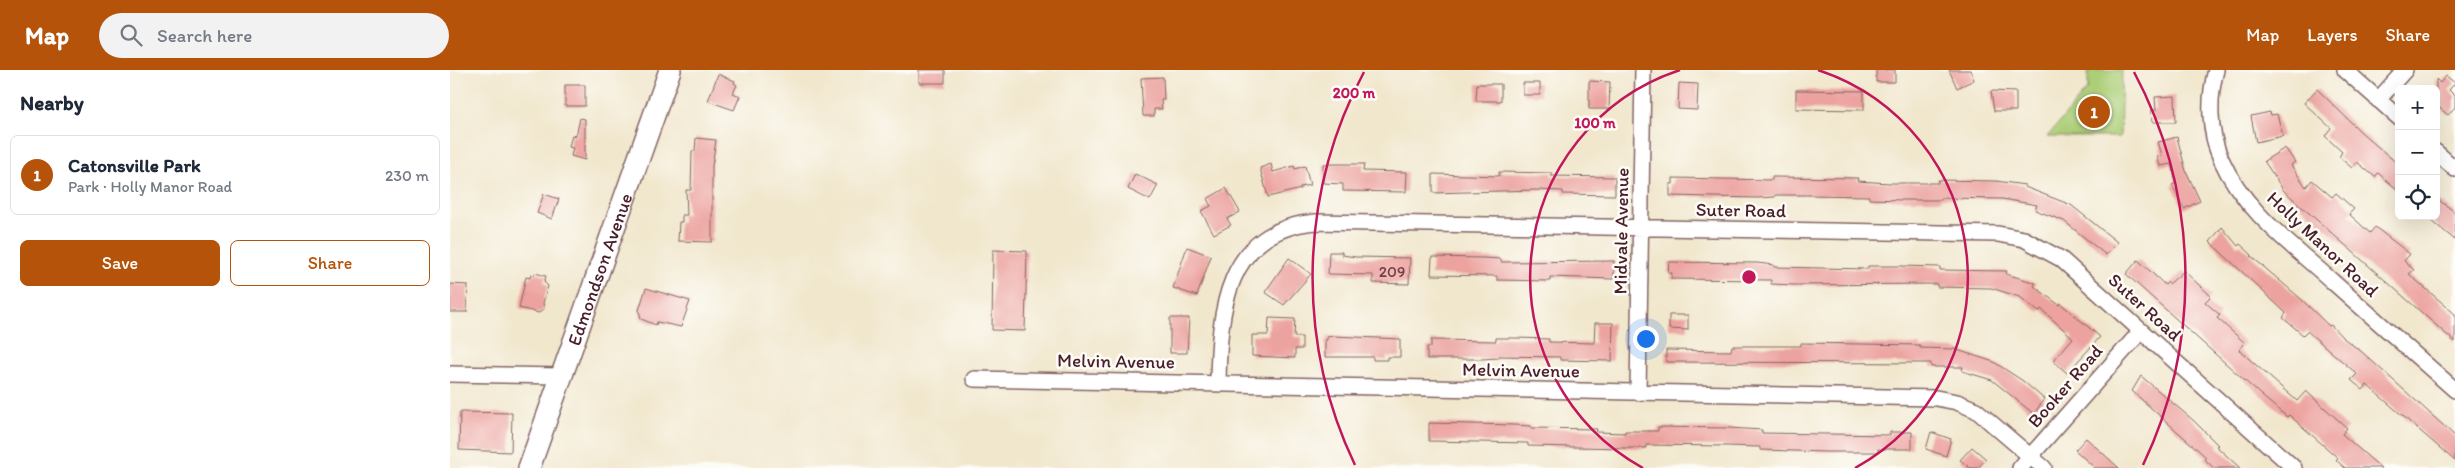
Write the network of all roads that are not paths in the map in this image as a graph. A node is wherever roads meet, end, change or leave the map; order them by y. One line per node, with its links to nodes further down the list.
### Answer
1 (670, 70): 13 (main road, Edmondson Avenue)
2 (1643, 70): 10 (street, Midvale Avenue)
3 (2216, 70): 16 (street, Holly Manor Road)
4 (2345, 70): 6 (street)
5 (2405, 70): 6 (street)
6 (2378, 100): 7 (street)
7 (2395, 115)
8 (2440, 155): 9 (street)
9 (2455, 168)
10 (1641, 228): 11 (street, Suter Road); 15 (street, Suter Road); 17 (street, Midvale Avenue)
11 (2141, 331): 18 (street, Booker Road); 22 (street, Suter Road)
12 (450, 374): 13 (street)
13 (562, 376): 19 (main road, Edmondson Avenue)
14 (974, 379): 15 (street, Melvin Avenue)
15 (1218, 383): 17 (street, Melvin Avenue)
16 (2455, 390)
17 (1638, 393): 18 (street, Melvin Avenue)
18 (2030, 456): 20 (street, Booker Road); 21 (street, Melvin Avenue)
19 (529, 468)
20 (2020, 468)
21 (2044, 468)
22 (2294, 468)

